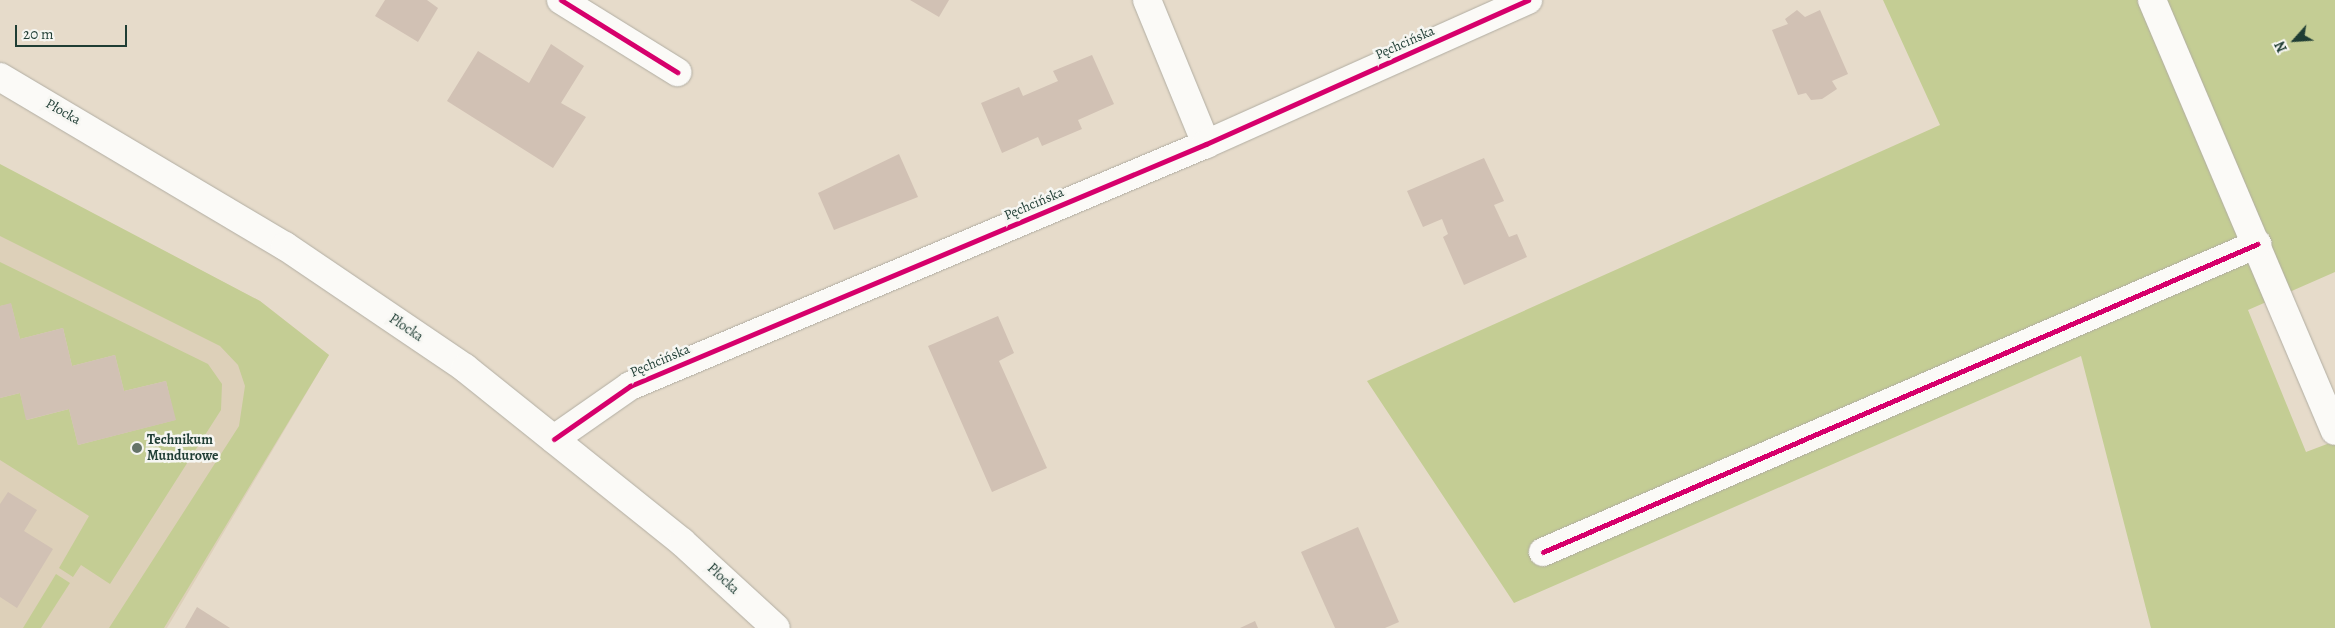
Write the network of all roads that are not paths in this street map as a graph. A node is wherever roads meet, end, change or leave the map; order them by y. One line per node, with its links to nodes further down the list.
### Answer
1 (561, 0): 5 (street)
2 (1148, 0): 7 (street)
3 (1528, 0): 7 (street, Pęchcińska)
4 (2152, 0): 8 (street)
5 (677, 72)
6 (0, 76): 10 (street, Płocka)
7 (1206, 144): 10 (street, Pęchcińska)
8 (2257, 244): 9 (street); 11 (street)
9 (2335, 431)
10 (554, 439): 12 (street, Płocka)
11 (1543, 552)
12 (776, 628)

